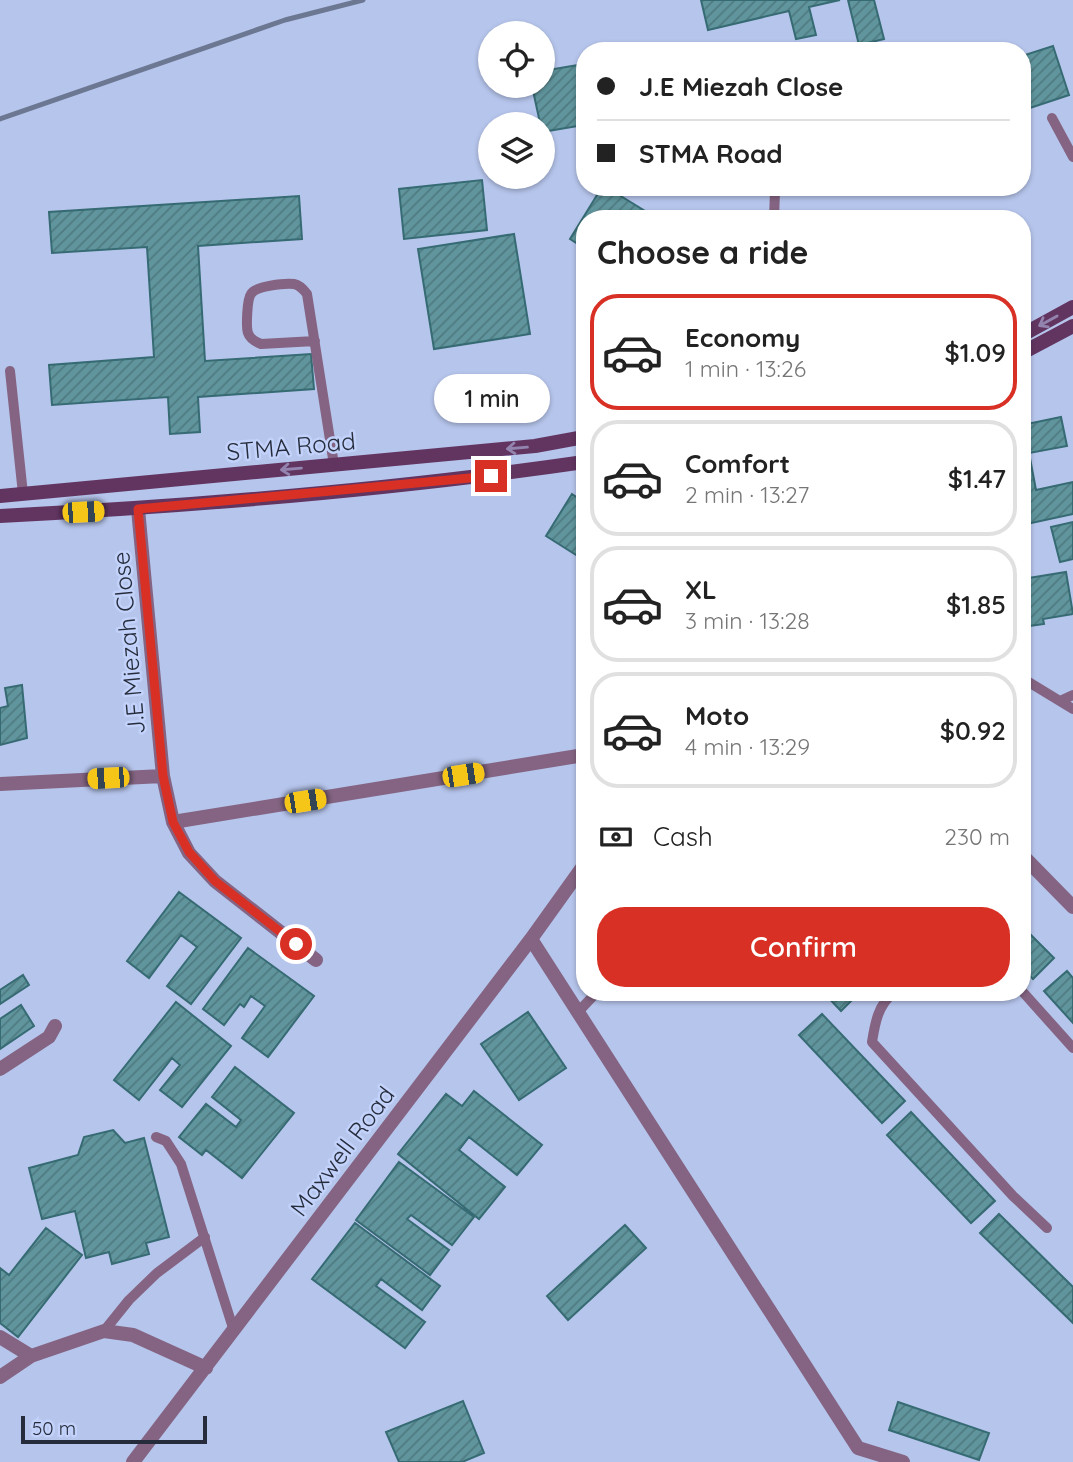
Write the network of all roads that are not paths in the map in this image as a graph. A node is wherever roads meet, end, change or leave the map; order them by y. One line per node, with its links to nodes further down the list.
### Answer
1 (1052, 118): 2 (lane)
2 (1073, 157)
3 (1073, 307): 5 (main road, one-way to 5)
4 (1073, 326): 7 (main road)
5 (1031, 330)
6 (314, 341): 6 (lane); 11 (lane)
7 (1031, 348)
8 (10, 371): 12 (lane)
9 (576, 438): 11 (main road, STMA Road, one-way to 11)
10 (576, 464): 14 (main road, STMA Road)
11 (334, 465): 12 (main road, STMA Road, one-way to 12)
12 (23, 494): 13 (main road, STMA Road)
13 (0, 496)
14 (138, 509): 15 (main road, STMA Road); 21 (street, J.E Miezah Close)
15 (0, 516)
16 (1031, 683): 18 (lane)
17 (1073, 695): 18 (lane)
18 (1060, 701): 19 (lane)
19 (1073, 709)
20 (576, 756): 23 (street)
21 (163, 776): 22 (street); 23 (street, J.E Miezah Close)
22 (0, 784)
23 (173, 822): 28 (street, J.E Miezah Close)
24 (1031, 864): 26 (street)
25 (576, 876): 27 (street, Maxwell Road)
26 (1073, 907)
27 (531, 939): 32 (street); 40 (street, Maxwell Road)
28 (316, 960)
29 (588, 1001): 32 (lane)
30 (884, 1001): 37 (lane)
31 (1031, 1001): 34 (lane)
32 (578, 1012): 45 (street)
33 (55, 1026): 35 (street)
34 (1073, 1048)
35 (0, 1069)
36 (156, 1137): 38 (lane)
37 (1046, 1228)
38 (205, 1237): 39 (lane); 40 (lane)
39 (104, 1331): 42 (street); 43 (street)
40 (234, 1331): 43 (street, Maxwell Road)
41 (0, 1337): 42 (street)
42 (31, 1356): 44 (street)
43 (206, 1368): 46 (street, Maxwell Road)
44 (0, 1377)
45 (855, 1455): 47 (street)
46 (133, 1462)
47 (903, 1462)

